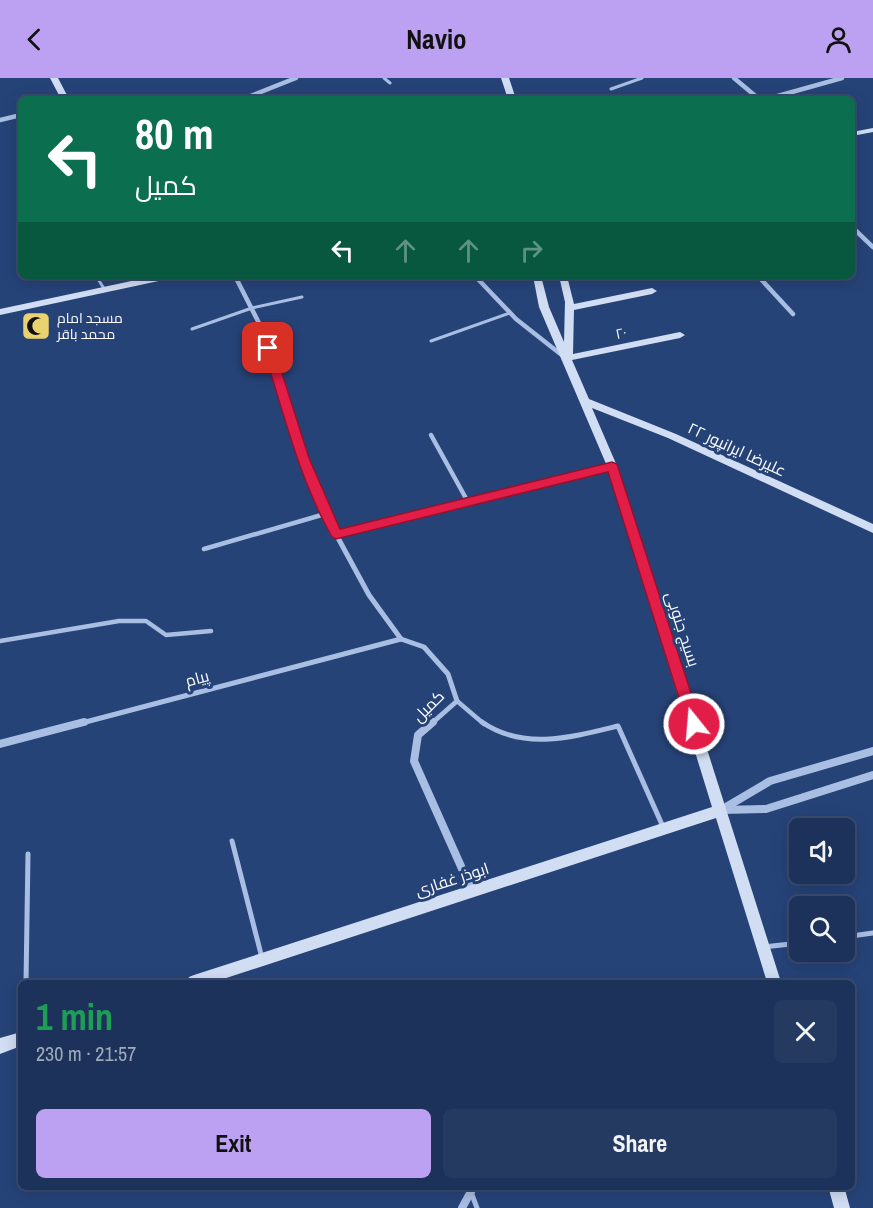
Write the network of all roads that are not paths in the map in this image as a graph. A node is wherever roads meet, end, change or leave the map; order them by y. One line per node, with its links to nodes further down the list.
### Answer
1 (54, 78): 12 (main road)
2 (296, 78): 8 (street)
3 (384, 78): 10 (lane)
4 (505, 78): 14 (main road)
5 (642, 78): 11 (lane)
6 (734, 78): 15 (street)
7 (842, 78): 9 (street)
8 (289, 79): 13 (street)
9 (833, 79): 16 (street)
10 (390, 83)
11 (611, 89)
12 (63, 96)
13 (250, 96)
14 (511, 96)
15 (755, 96)
16 (777, 96)
17 (18, 116): 18 (street)
18 (0, 120)
19 (873, 130): 20 (main road)
20 (855, 133)
21 (855, 230): 22 (street)
22 (873, 247)
23 (98, 279): 30 (lane)
24 (154, 279): 30 (main road)
25 (238, 279): 33 (street, کمیل)
26 (478, 279): 36 (street)
27 (538, 279): 41 (main road, بسیج جنوبی)
28 (564, 279): 34 (main road, بسیج جنوبی)
29 (761, 279): 37 (street)
30 (105, 290): 35 (main road)
31 (652, 291): 34 (main road)
32 (302, 297): 33 (lane)
33 (252, 308): 38 (lane); 46 (street, کمیل)
34 (570, 308): 41 (main road, بسیج جنوبی)
35 (0, 312)
36 (510, 313): 40 (lane); 41 (street)
37 (793, 314)
38 (192, 329)
39 (680, 335): 41 (main road, ۲۰)
40 (431, 341)
41 (568, 358): 42 (main road, بسیج جنوبی)
42 (586, 402): 44 (main road, بسیج جنوبی); 47 (main road, علیرضا ایرانپور ۲۲)
43 (431, 435): 45 (lane)
44 (612, 466): 45 (street); 57 (main road, بسیج جنوبی)
45 (468, 502): 48 (street)
46 (326, 514): 48 (street, کمیل); 49 (lane)
47 (873, 529)
48 (336, 534): 51 (street, کمیل)
49 (204, 549)
50 (211, 631): 52 (lane)
51 (401, 639): 53 (street, کمیل); 54 (street, پیام)
52 (0, 641)
53 (457, 700): 58 (lane); 61 (street, کمیل)
54 (0, 744)
55 (873, 752): 57 (street)
56 (873, 775): 57 (street)
57 (721, 810): 58 (main road, ابوذر غفاری); 65 (main road, بسیج جنوبی)
58 (664, 829): 61 (main road, ابوذر غفاری)
59 (232, 841): 66 (lane)
60 (28, 854): 67 (lane)
61 (472, 891): 66 (main road, ابوذر غفاری)
62 (873, 933): 63 (lane)
63 (855, 935)
64 (789, 944): 65 (lane)
65 (763, 947): 69 (main road, بسیج جنوبی)
66 (262, 960): 68 (main road, ابوذر غفاری)
67 (26, 980)
68 (200, 980)
69 (773, 980)
70 (18, 1040): 71 (main road)
71 (0, 1046)
72 (471, 1190): 75 (street)
73 (472, 1190): 76 (lane)
74 (837, 1190): 77 (main road)
75 (462, 1208)
76 (477, 1208)
77 (842, 1208)

